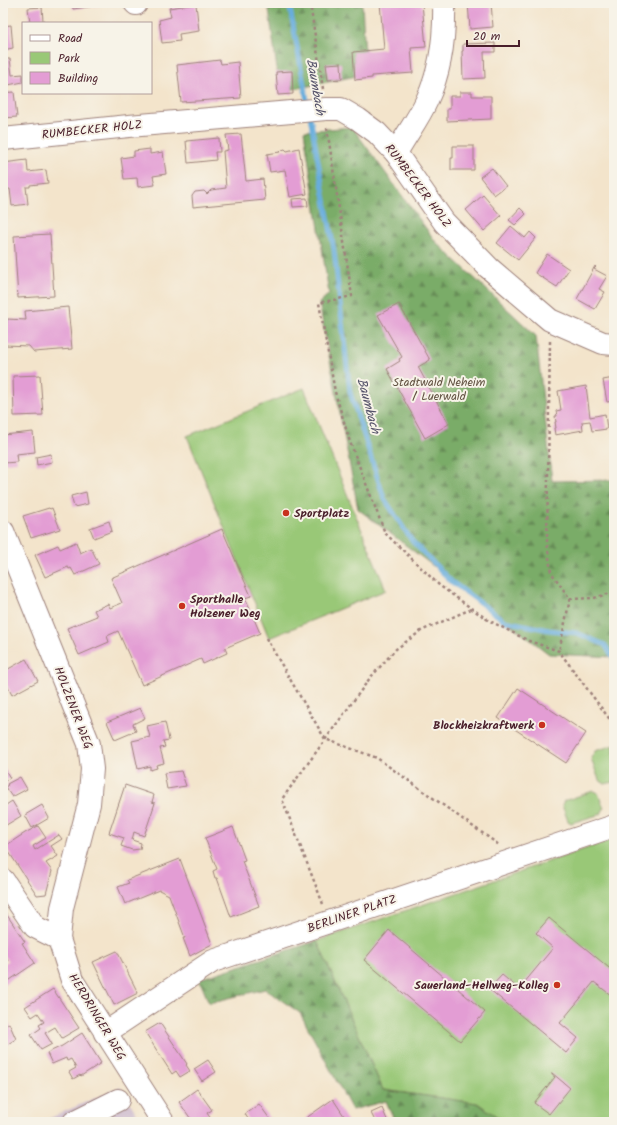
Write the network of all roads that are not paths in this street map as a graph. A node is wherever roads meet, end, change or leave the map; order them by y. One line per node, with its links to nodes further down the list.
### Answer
1 (444, 3): 3 (street)
2 (3, 139): 3 (street, RUMBECKER HOLZ)
3 (396, 153): 4 (street, RUMBECKER HOLZ)
4 (614, 344)
5 (3, 531): 8 (street, HOLZENER WEG)
6 (614, 826): 9 (street, BERLINER PLATZ)
7 (3, 880): 8 (street)
8 (59, 939): 9 (street, HERDRINGER WEG)
9 (105, 1033): 12 (street, HERDRINGER WEG)
10 (118, 1100): 11 (street)
11 (74, 1122)
12 (163, 1122)

